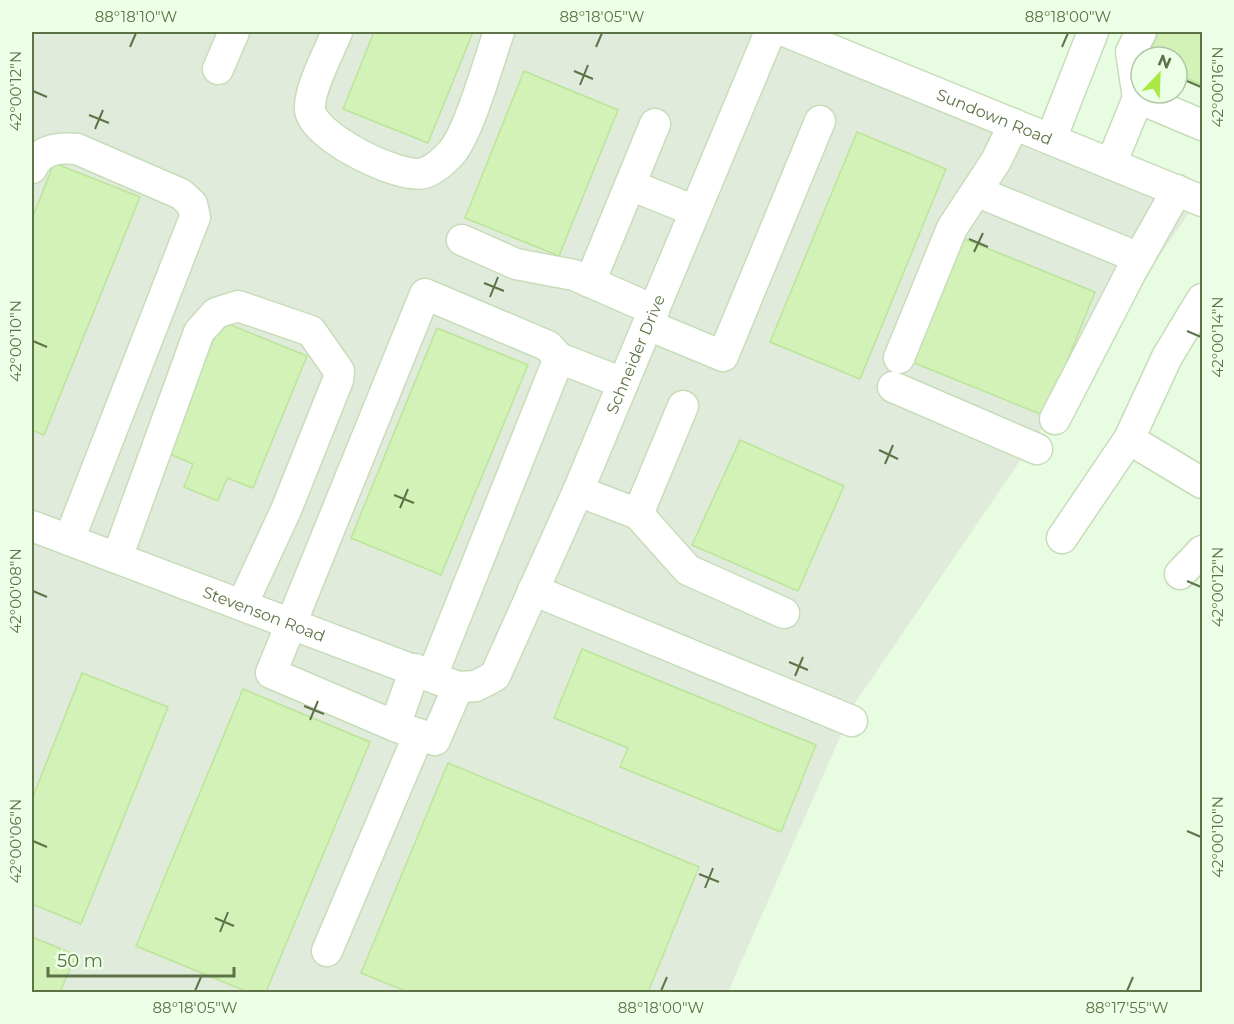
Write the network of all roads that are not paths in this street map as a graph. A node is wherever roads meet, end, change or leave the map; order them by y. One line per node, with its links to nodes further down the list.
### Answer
1 (234, 32): 7 (street)
2 (337, 32): 3 (street)
3 (499, 32)
4 (770, 32): 20 (street, Schneider Drive)
5 (787, 32): 12 (street, Sundown Road)
6 (1093, 32): 14 (street)
7 (218, 69)
8 (1135, 105): 15 (street)
9 (1155, 105): 13 (street)
10 (820, 121): 25 (street)
11 (655, 124): 17 (street)
12 (1014, 124): 14 (street, Sundown Road); 18 (street)
13 (1203, 125)
14 (1051, 139): 15 (street, Sundown Road)
15 (1111, 164): 19 (street, Sundown Road)
16 (32, 168): 39 (street)
17 (630, 185): 20 (street); 23 (street)
18 (978, 192): 22 (street); 27 (street)
19 (1190, 196): 22 (street)
20 (695, 211): 25 (street, Schneider Drive)
21 (462, 240): 23 (street)
22 (1138, 258): 31 (street)
23 (590, 282): 25 (street)
24 (1202, 299): 32 (street)
25 (651, 317): 28 (street, Schneider Drive)
26 (559, 358): 28 (street); 46 (street); 47 (street)
27 (900, 358)
28 (623, 383): 35 (street, Schneider Drive)
29 (893, 387): 33 (street)
30 (682, 406): 36 (street)
31 (1055, 419)
32 (1129, 439): 34 (street); 38 (street)
33 (1037, 449)
34 (1203, 483)
35 (578, 491): 36 (street); 43 (street, Schneider Drive)
36 (638, 514): 45 (street)
37 (32, 526): 39 (street, Stevenson Road)
38 (1062, 538)
39 (69, 540): 41 (street, Stevenson Road)
40 (1203, 550): 42 (street)
41 (117, 558): 44 (street, Stevenson Road); 44 (street)
42 (1180, 574)
43 (533, 590): 47 (street, Schneider Drive); 48 (street)
44 (242, 605): 46 (street, Stevenson Road)
45 (784, 613)
46 (291, 624): 47 (street, Stevenson Road); 49 (street)
47 (435, 678): 49 (street); 49 (street)
48 (852, 721)
49 (407, 730): 50 (street)
50 (327, 951)

